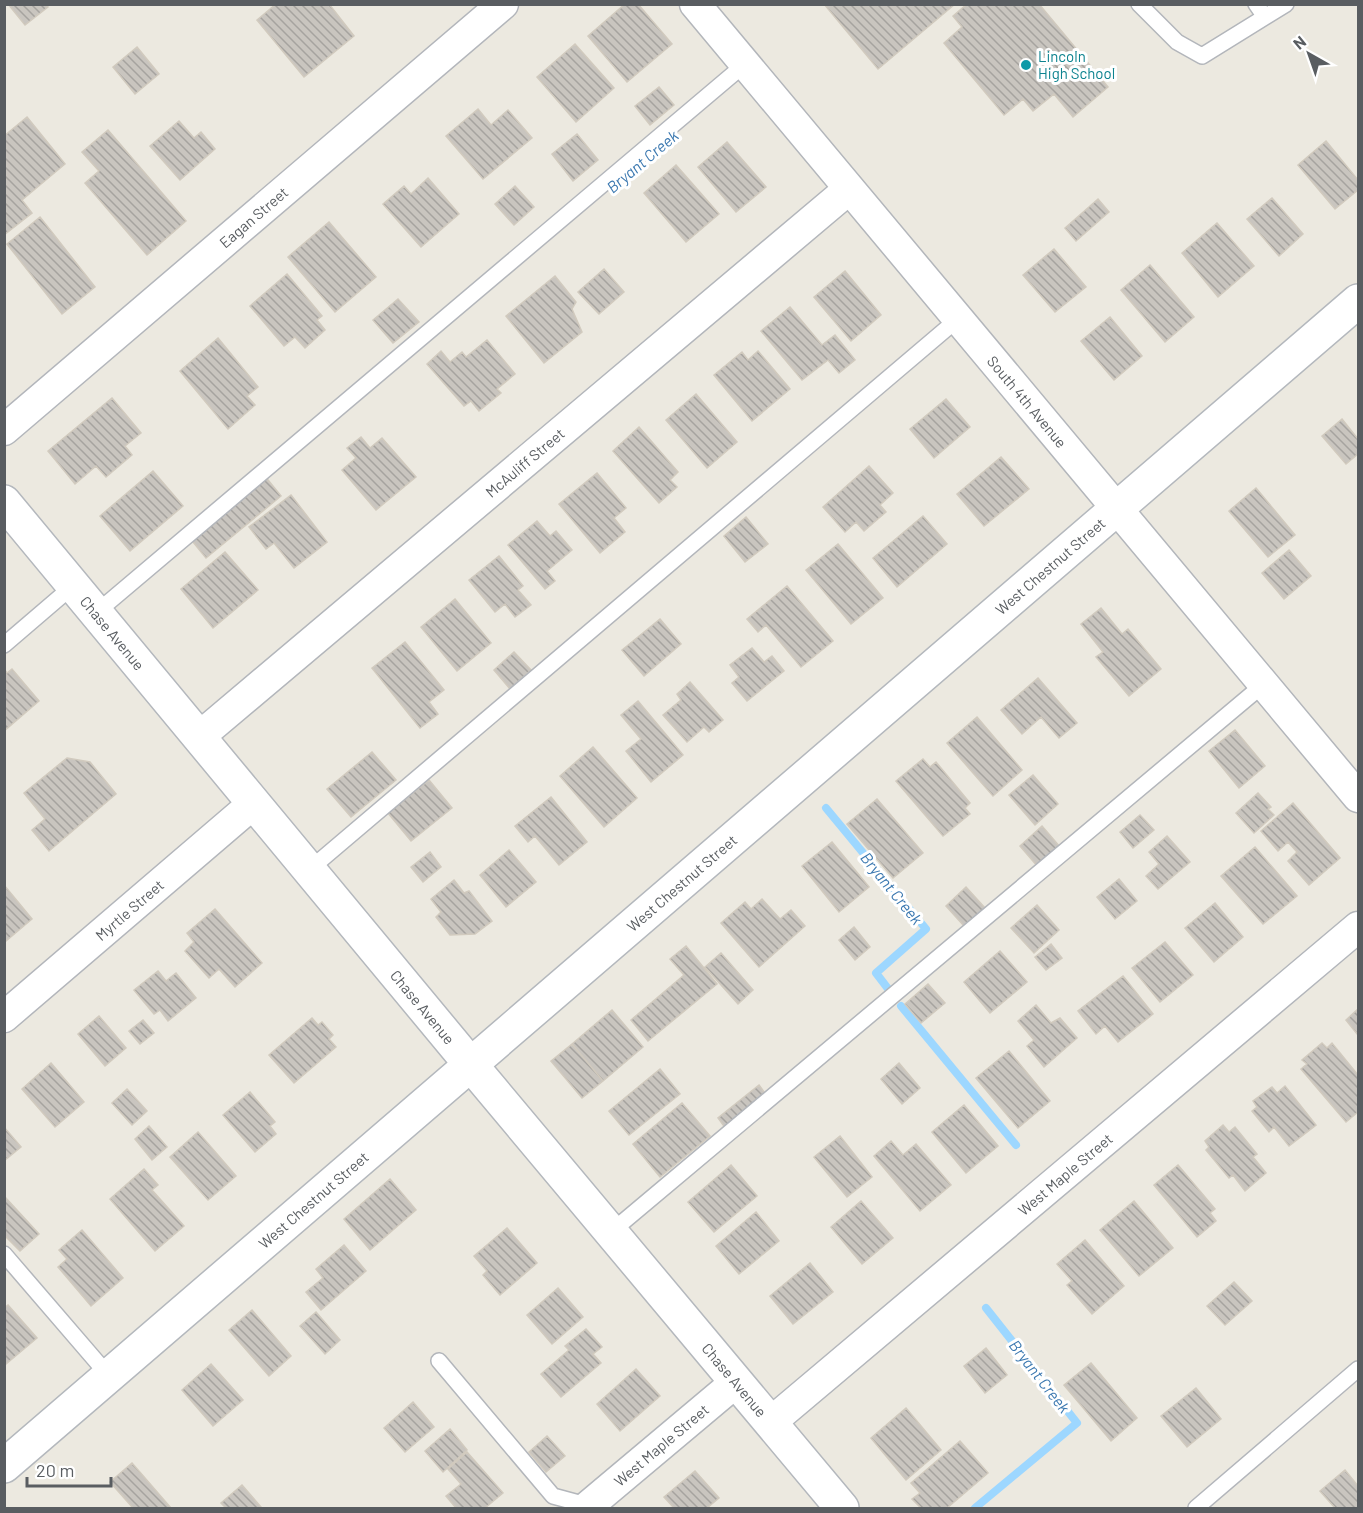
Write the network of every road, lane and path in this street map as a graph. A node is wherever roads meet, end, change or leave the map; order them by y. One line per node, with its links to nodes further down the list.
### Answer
1 (503, 4): 10 (street, Eagan Street)
2 (695, 4): 6 (street, South 4th Avenue)
3 (1139, 4): 5 (lane)
4 (1286, 4): 5 (lane)
5 (1261, 11)
6 (745, 64): 7 (street, South 4th Avenue); 14 (lane)
7 (849, 189): 9 (street, South 4th Avenue); 17 (street, McAuliff Street)
8 (1359, 301): 12 (main road, West Chestnut Street)
9 (959, 318): 12 (street, South 4th Avenue); 20 (lane)
10 (4, 430)
11 (4, 502): 13 (main road, Chase Avenue)
12 (1117, 509): 16 (street, South 4th Avenue); 23 (main road, West Chestnut Street)
13 (74, 585): 14 (main road, Chase Avenue); 15 (lane)
14 (96, 612): 17 (main road, Chase Avenue)
15 (4, 645)
16 (1264, 684): 18 (street, South 4th Avenue); 24 (lane)
17 (199, 737): 19 (main road, Chase Avenue)
18 (1359, 797)
19 (254, 803): 20 (main road, Chase Avenue); 22 (street, Myrtle Street)
20 (309, 870): 23 (main road, Chase Avenue)
21 (1359, 927): 30 (street, West Maple Street)
22 (4, 1017)
23 (471, 1065): 24 (main road, Chase Avenue); 28 (main road, West Chestnut Street)
24 (611, 1232): 29 (main road, Chase Avenue)
25 (4, 1254): 28 (lane)
26 (439, 1361): 32 (lane)
27 (1359, 1369): 34 (lane)
28 (109, 1376): 31 (main road, West Chestnut Street)
29 (736, 1382): 30 (main road, Chase Avenue); 32 (street, West Maple Street)
30 (770, 1423): 33 (main road, Chase Avenue)
31 (4, 1466)
32 (589, 1508)
33 (842, 1509)
34 (1196, 1509)

